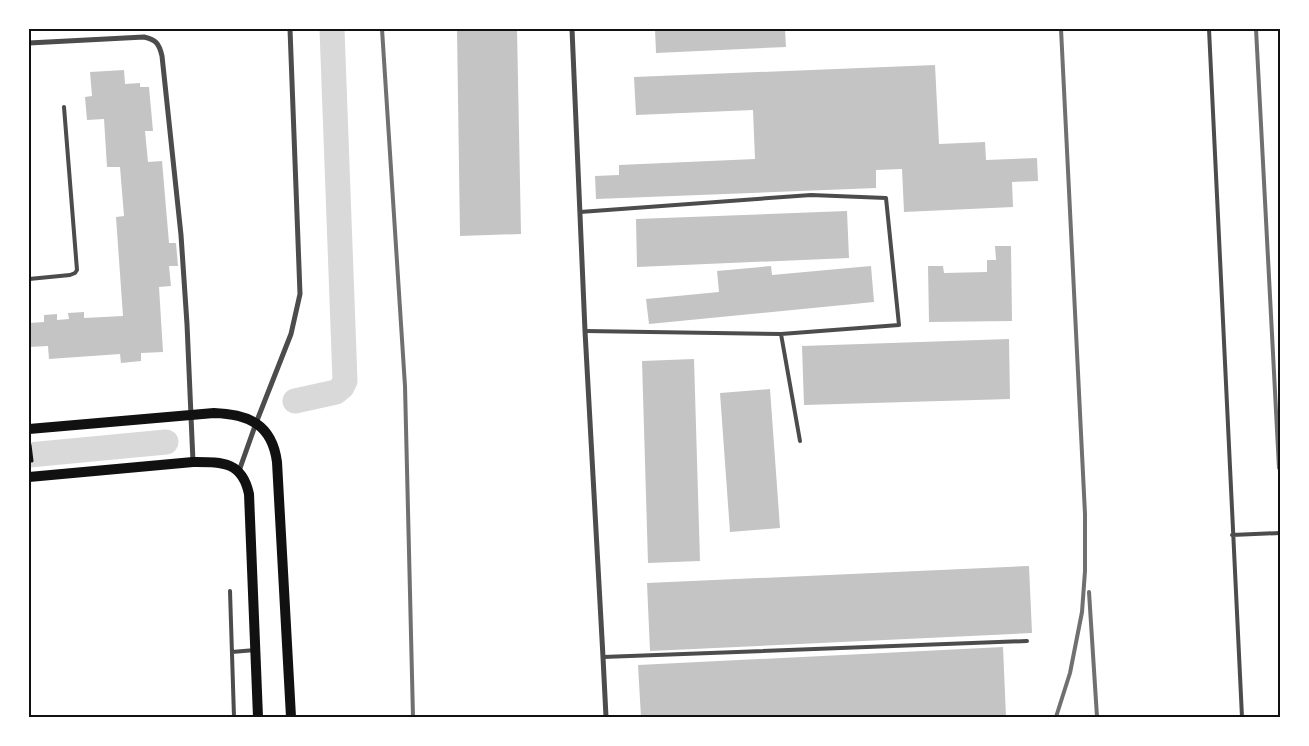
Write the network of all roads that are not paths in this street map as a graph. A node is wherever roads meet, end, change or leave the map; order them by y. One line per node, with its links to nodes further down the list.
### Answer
1 (290, 29): 11 (street)
2 (572, 29): 6 (street)
3 (1209, 29): 18 (lane)
4 (29, 43): 10 (street)
5 (64, 107): 7 (lane)
6 (580, 212): 8 (street); 9 (lane)
7 (29, 279)
8 (586, 331): 9 (lane); 23 (street)
9 (781, 334): 13 (lane)
10 (190, 414): 11 (main road); 12 (main road); 14 (street)
11 (256, 423): 15 (street); 26 (main road)
12 (29, 429)
13 (800, 441)
14 (193, 462): 15 (main road); 16 (main road)
15 (239, 471): 21 (main road)
16 (29, 478)
17 (1280, 533): 18 (lane)
18 (1232, 535): 28 (lane)
19 (230, 591): 22 (lane)
20 (1027, 641): 23 (lane)
21 (256, 650): 22 (lane); 25 (main road)
22 (232, 652): 24 (lane)
23 (603, 657): 27 (street)
24 (234, 717)
25 (258, 717)
26 (291, 717)
27 (606, 717)
28 (1242, 717)

